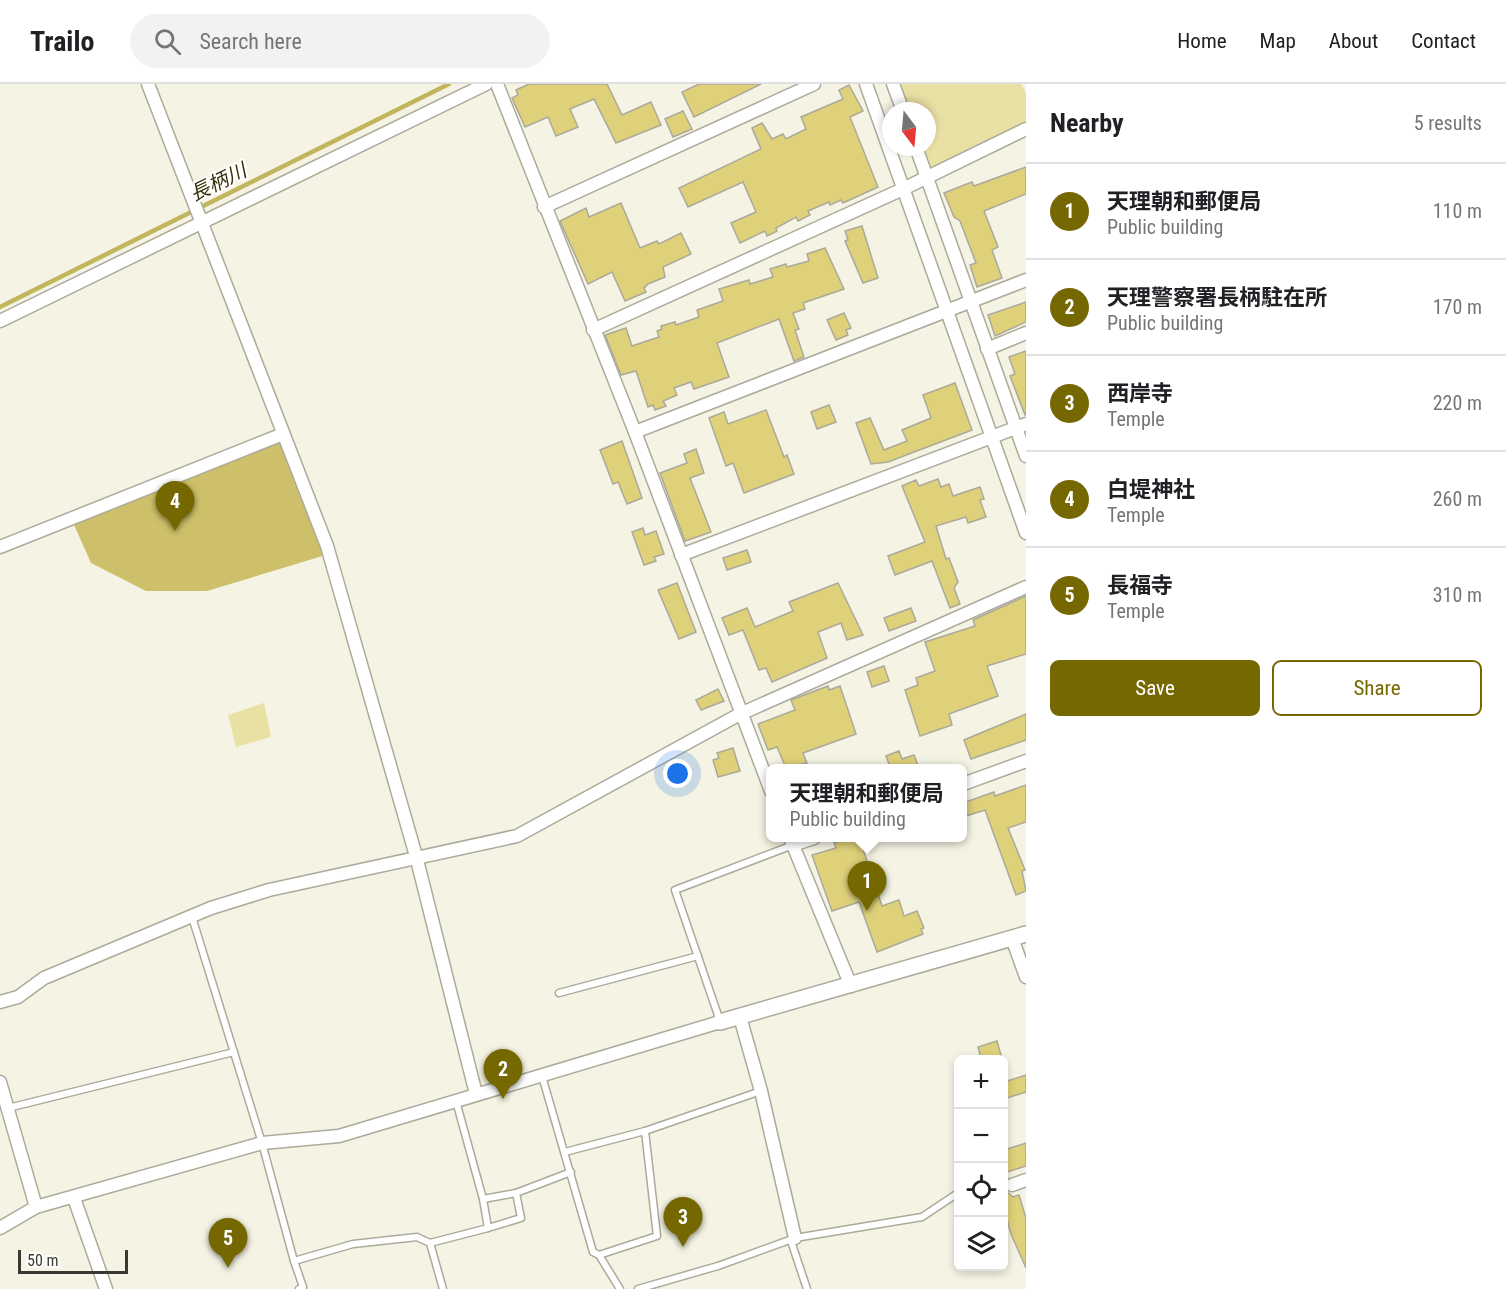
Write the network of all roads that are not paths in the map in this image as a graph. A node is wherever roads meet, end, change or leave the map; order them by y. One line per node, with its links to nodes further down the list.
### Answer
1 (148, 84): 13 (street)
2 (486, 84): 13 (street)
3 (497, 84): 12 (street)
4 (813, 84): 12 (street)
5 (866, 84): 11 (street)
6 (893, 84): 7 (street)
7 (900, 102)
8 (1026, 129): 10 (street)
9 (919, 156): 10 (street)
10 (927, 178): 11 (street); 15 (street)
11 (903, 189): 16 (street); 18 (street)
12 (544, 207): 18 (street)
13 (201, 221): 17 (street); 23 (street)
14 (1026, 280): 15 (street)
15 (970, 302): 16 (street); 20 (street)
16 (948, 310): 22 (street); 24 (street)
17 (0, 321)
18 (593, 330): 22 (street)
19 (1026, 333): 20 (street)
20 (987, 349): 21 (street)
21 (1021, 426): 24 (street); 25 (street)
22 (634, 432): 28 (street)
23 (283, 434): 27 (street); 36 (street)
24 (991, 436): 26 (street); 28 (street)
25 (1026, 456)
26 (1026, 533)
27 (0, 547)
28 (681, 555): 30 (street)
29 (1026, 587): 30 (street)
30 (740, 714): 32 (street); 36 (street)
31 (1026, 761): 33 (street)
32 (766, 779)
33 (967, 783)
34 (789, 842): 39 (lane)
35 (791, 842): 41 (street)
36 (416, 856): 37 (street); 50 (street)
37 (192, 917): 43 (street); 46 (lane)
38 (1019, 936): 40 (street); 41 (street)
39 (698, 956): 42 (lane); 45 (lane)
40 (1026, 977)
41 (851, 986): 44 (street)
42 (559, 993)
43 (0, 1002)
44 (740, 1017): 45 (street); 49 (street)
45 (720, 1022): 47 (street)
46 (234, 1052): 52 (lane); 54 (lane)
47 (542, 1076): 50 (street); 55 (lane)
48 (0, 1082): 52 (street)
49 (761, 1091): 53 (lane); 66 (street)
50 (476, 1094): 51 (street)
51 (456, 1100): 54 (street); 62 (lane)
52 (7, 1109): 63 (street)
53 (645, 1131): 55 (lane); 68 (lane)
54 (262, 1143): 61 (street); 69 (lane)
55 (565, 1152): 56 (lane)
56 (571, 1172): 59 (lane); 68 (lane)
57 (1026, 1180): 58 (street)
58 (1008, 1185)
59 (516, 1193): 62 (lane); 65 (lane)
60 (954, 1196): 66 (lane)
61 (74, 1198): 63 (street); 70 (street)
62 (483, 1199): 65 (lane)
63 (36, 1208): 64 (street)
64 (0, 1228)
65 (488, 1228): 67 (lane)
66 (793, 1240): 74 (lane); 75 (lane)
67 (430, 1243): 69 (lane); 72 (lane)
68 (599, 1255): 73 (lane)
69 (294, 1261): 71 (lane)
70 (106, 1289)
71 (299, 1289)
72 (443, 1289)
73 (620, 1289)
74 (638, 1289)
75 (807, 1289)

